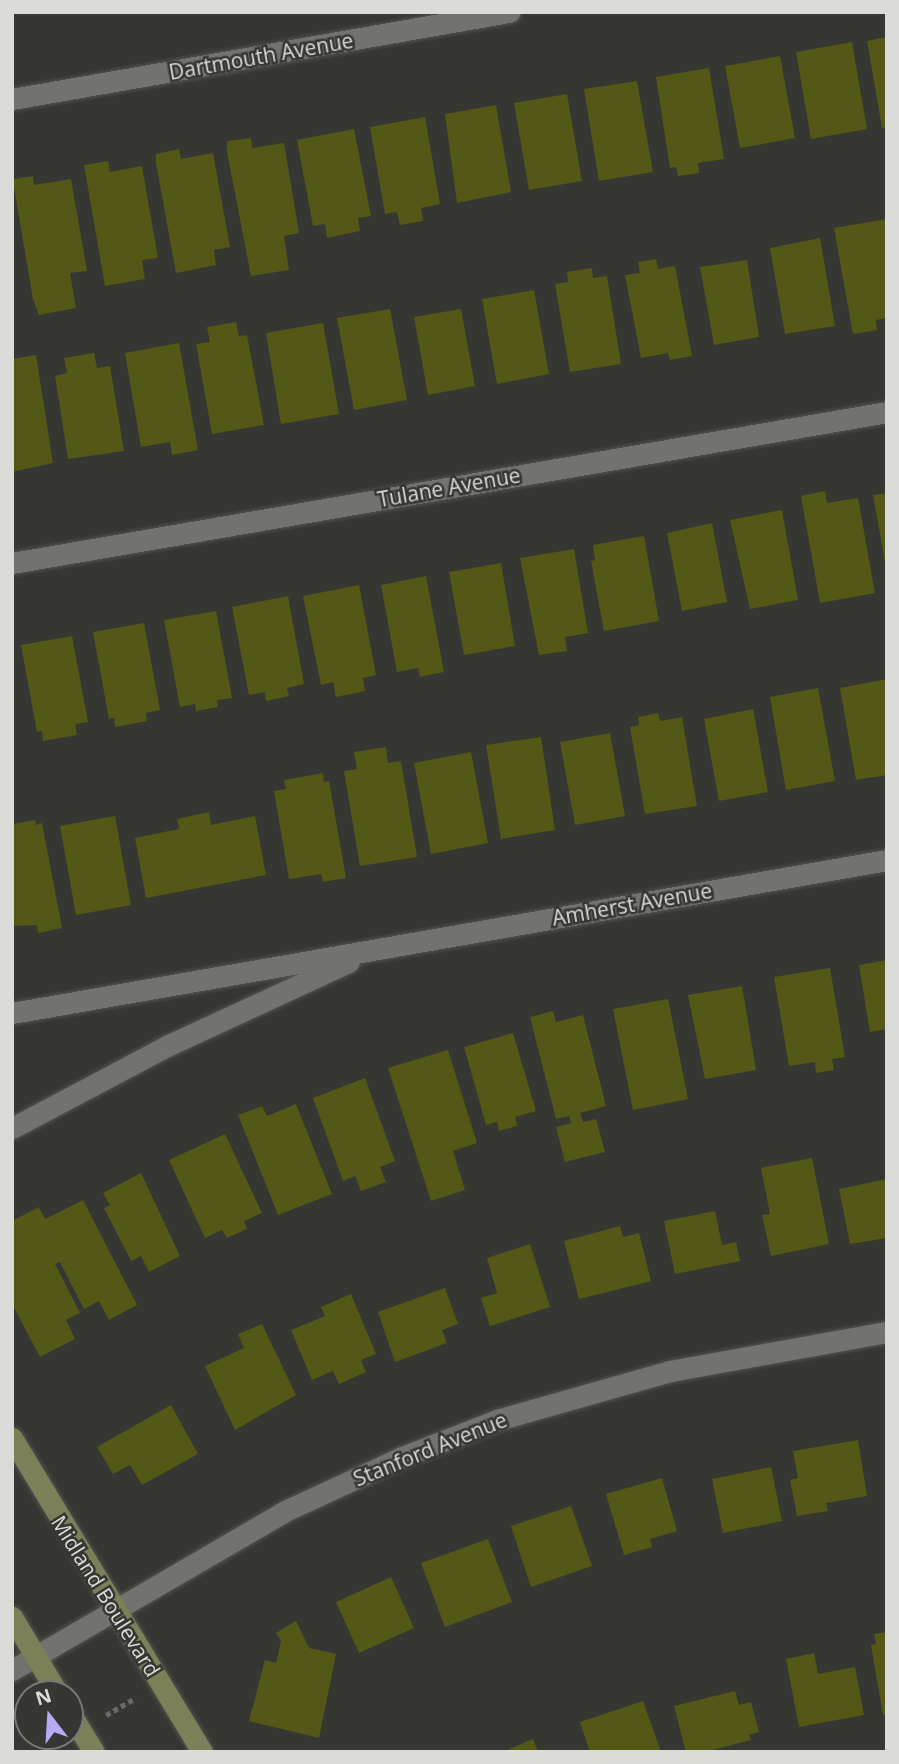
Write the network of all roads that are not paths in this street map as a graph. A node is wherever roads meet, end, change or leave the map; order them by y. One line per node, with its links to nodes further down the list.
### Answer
1 (509, 12): 2 (street, Dartmouth Avenue)
2 (12, 99)
3 (887, 412): 4 (street, Tulane Avenue)
4 (12, 563)
5 (887, 860): 6 (street, Amherst Avenue)
6 (377, 948): 7 (street, Amherst Avenue); 8 (street, Amherst Avenue)
7 (12, 1013)
8 (12, 1128)
9 (887, 1332): 11 (street, Stanford Avenue)
10 (12, 1438): 11 (main road, Midland Boulevard)
11 (116, 1609): 13 (street, Stanford Avenue); 18 (main road, Midland Boulevard)
12 (12, 1616): 13 (main road)
13 (34, 1655): 14 (street, Stanford Avenue); 15 (main road)
14 (12, 1670)
15 (49, 1680)
16 (84, 1736): 17 (main road)
17 (94, 1752)
18 (202, 1752)

